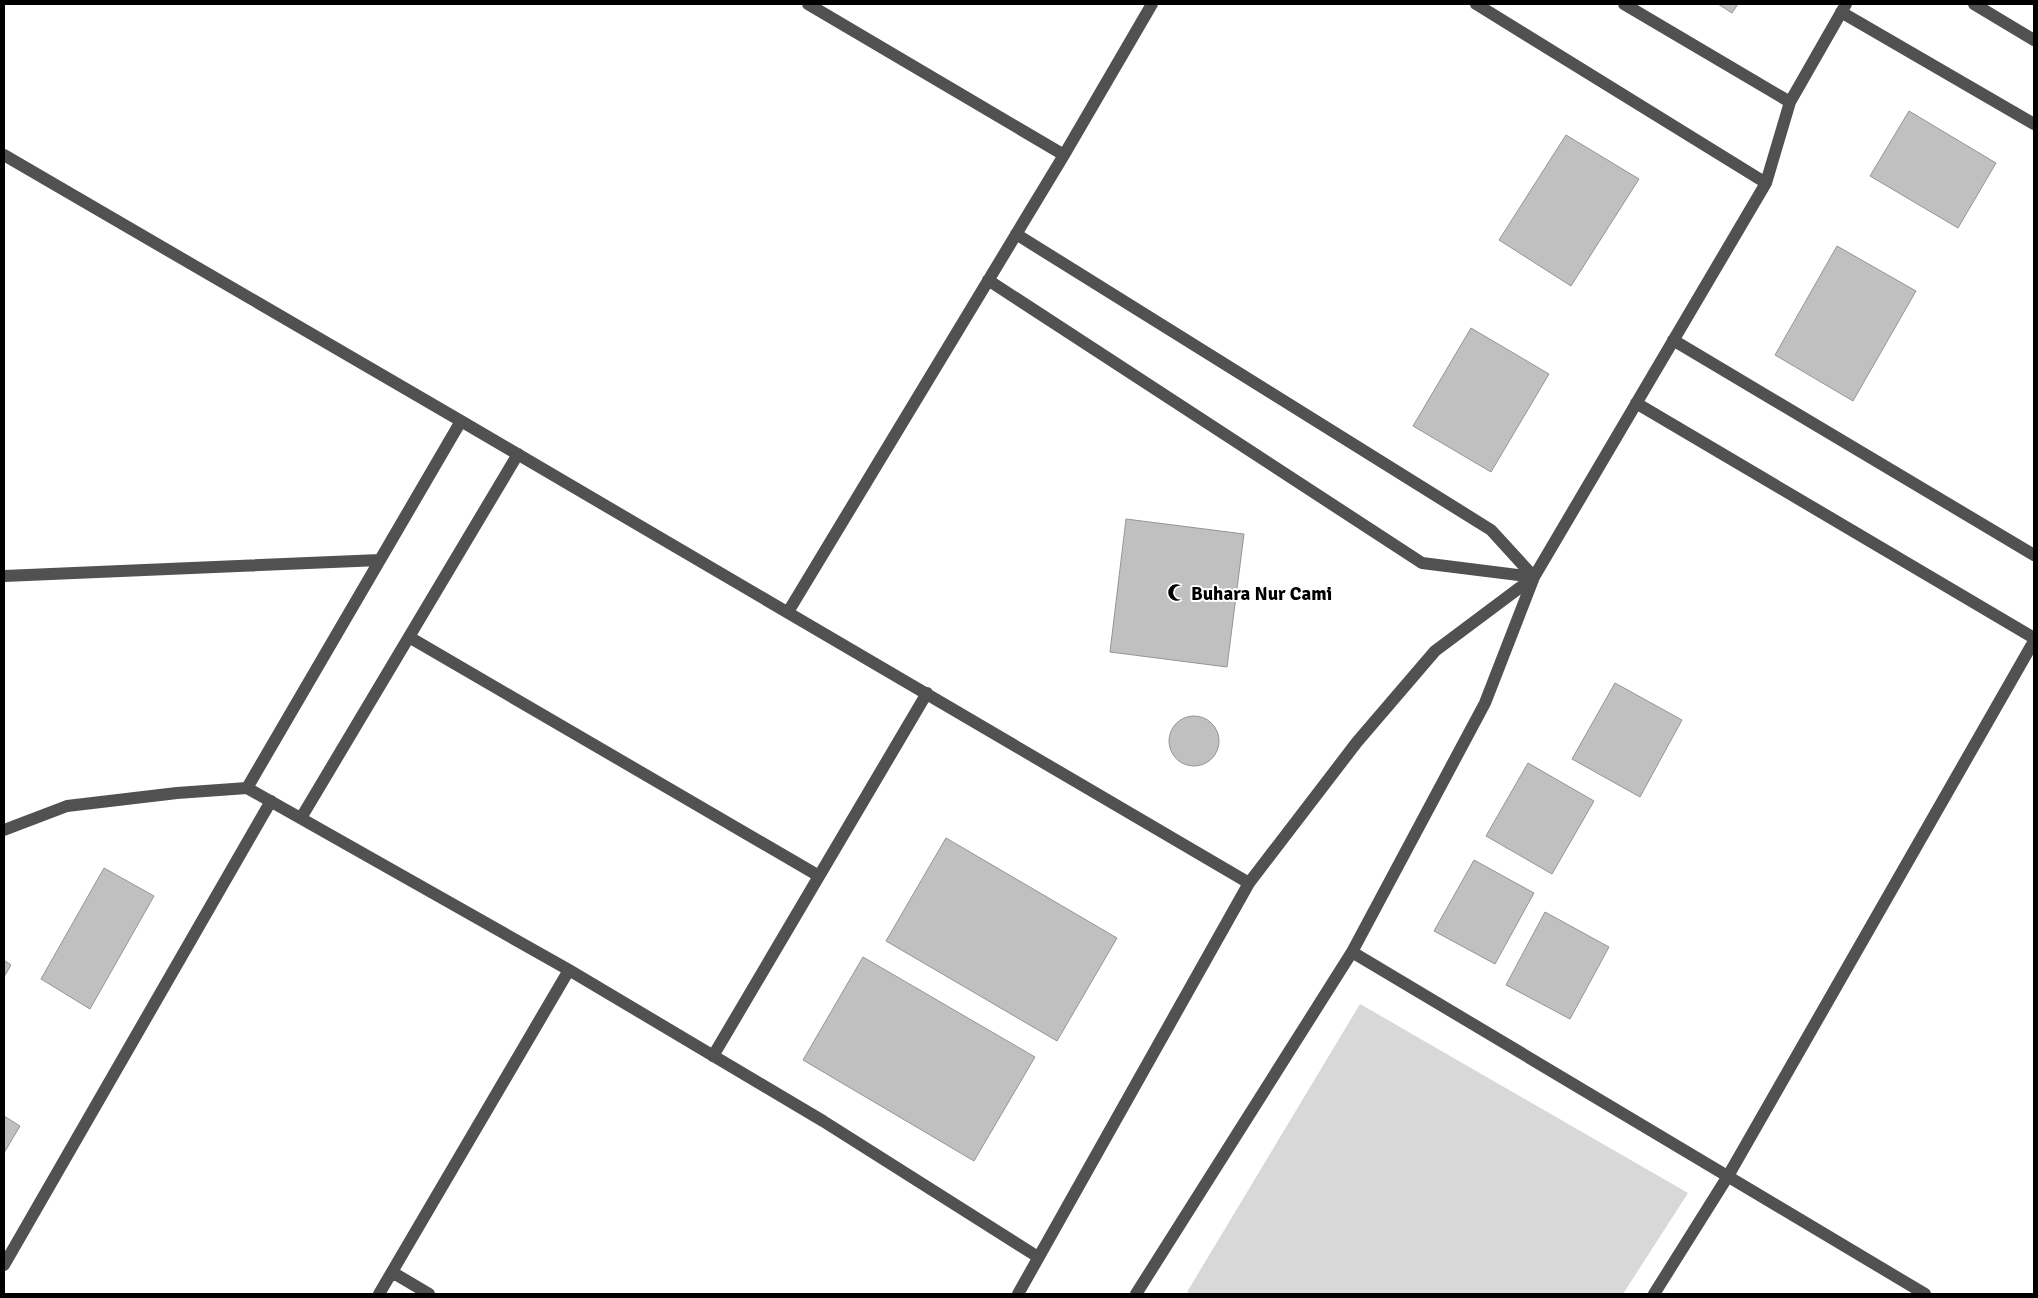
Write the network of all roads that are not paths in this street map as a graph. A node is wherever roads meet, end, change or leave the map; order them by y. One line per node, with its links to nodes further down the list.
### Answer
1 (808, 4): 11 (street)
2 (1152, 4): 11 (street)
3 (1476, 4): 12 (street)
4 (1624, 4): 8 (street)
5 (1974, 4): 7 (street)
6 (1844, 8): 8 (street); 9 (street)
7 (2034, 40)
8 (1790, 102): 12 (street)
9 (2034, 124)
10 (4, 155): 17 (street)
11 (1064, 155): 13 (street)
12 (1766, 182): 15 (street)
13 (1016, 234): 14 (street); 22 (street)
14 (988, 280): 22 (street); 23 (street)
15 (1673, 340): 16 (street); 19 (street)
16 (1636, 403): 22 (street); 25 (street)
17 (461, 420): 18 (street); 20 (street)
18 (518, 454): 23 (street); 24 (street)
19 (2034, 556)
20 (380, 560): 21 (street); 27 (street)
21 (4, 576)
22 (1534, 577): 32 (street); 33 (street)
23 (788, 612): 26 (street)
24 (409, 637): 29 (street); 31 (street)
25 (2034, 640): 36 (street)
26 (927, 693): 31 (street); 32 (street)
27 (247, 788): 28 (street); 30 (street)
28 (271, 801): 29 (street); 38 (street)
29 (301, 818): 34 (street)
30 (4, 830)
31 (819, 876): 35 (street)
32 (1249, 882): 37 (street)
33 (1352, 952): 36 (street); 43 (street)
34 (569, 970): 35 (street); 39 (street)
35 (713, 1056): 37 (street)
36 (1728, 1176): 44 (street); 45 (street)
37 (1038, 1257): 42 (street)
38 (4, 1265)
39 (392, 1272): 40 (street); 41 (street)
40 (379, 1294)
41 (430, 1294)
42 (1018, 1294)
43 (1136, 1294)
44 (1654, 1294)
45 (1925, 1294)

